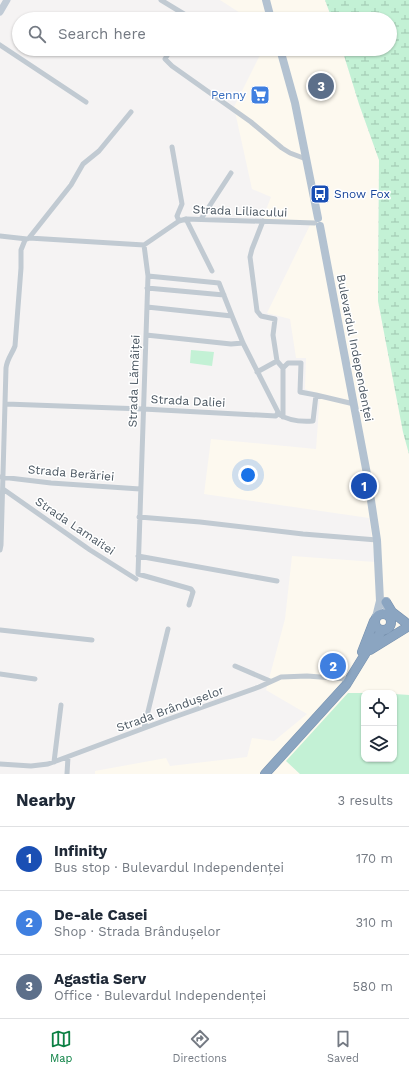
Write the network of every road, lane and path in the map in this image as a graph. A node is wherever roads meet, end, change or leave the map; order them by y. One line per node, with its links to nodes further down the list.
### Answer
1 (161, 0): 5 (street)
2 (266, 0): 6 (main road)
3 (4, 3): 4 (street)
4 (0, 12)
5 (181, 12)
6 (270, 12)
7 (0, 45): 8 (street)
8 (12, 53)
9 (17, 56): 12 (street)
10 (167, 56): 15 (street)
11 (282, 56): 15 (main road, Bulevardul Independenței)
12 (86, 102)
13 (131, 112): 23 (street)
14 (172, 147): 19 (street)
15 (306, 159): 21 (main road, Bulevardul Independenței)
16 (230, 173): 18 (street)
17 (186, 219): 18 (street, Strada Liliacului); 19 (street, Strada Liliacului); 25 (street)
18 (201, 219): 20 (street, Strada Liliacului)
19 (178, 221): 24 (street, Strada Liliacului)
20 (263, 221): 21 (street, Strada Liliacului); 33 (street)
21 (318, 222): 38 (main road, Bulevardul Independenței)
22 (0, 236): 23 (street)
23 (27, 239): 24 (street); 37 (street)
24 (144, 245): 26 (street, Strada Lămâiței)
25 (212, 271)
26 (148, 276): 27 (street, Strada Lămâiței); 28 (street)
27 (147, 288): 28 (street); 29 (street, Strada Lămâiței)
28 (224, 295): 30 (street)
29 (146, 307): 30 (street); 31 (street, Strada Lămâiței)
30 (232, 316): 32 (street)
31 (146, 335): 32 (street); 39 (street, Strada Lămâiței)
32 (243, 343): 35 (street)
33 (277, 361): 34 (street); 35 (street)
34 (283, 368): 36 (street); 41 (street)
35 (257, 372): 40 (street)
36 (316, 395): 38 (street); 41 (street)
37 (6, 404): 39 (street, Strada Daliei); 42 (street)
38 (354, 404): 43 (main road, Bulevardul Independenței)
39 (143, 409): 40 (street, Strada Daliei); 46 (street, Strada Lămâiței)
40 (276, 415): 41 (street)
41 (283, 417)
42 (2, 437): 44 (street)
43 (367, 474): 48 (main road, Bulevardul Independenței); 53 (main road, Bulevardul Independenței)
44 (2, 477): 45 (street); 46 (street, Strada Berăriei)
45 (3, 489): 49 (street); 51 (street, Strada Lamaitei)
46 (140, 489): 47 (street, Strada Lămâiței)
47 (139, 517): 48 (street); 50 (street, Strada Lămâiței)
48 (377, 540): 56 (main road, Bulevardul Independenței)
49 (0, 550)
50 (138, 556): 51 (street, Strada Lămâiței); 52 (street)
51 (137, 576): 54 (street, Strada Lamaitei)
52 (277, 581)
53 (386, 602): 55 (main road, Bulevardul Independenței); 57 (highway)
54 (189, 605)
55 (389, 617): 56 (highway); 57 (highway); 60 (highway)
56 (375, 619): 60 (highway); 65 (highway, Bulevardul Independenței)
57 (408, 624): 60 (highway); 62 (highway)
58 (168, 628): 70 (street)
59 (0, 630): 61 (street)
60 (384, 630): 62 (highway, Bulevardul Independenței)
61 (92, 640)
62 (366, 654): 68 (highway, Bulevardul Independenței)
63 (235, 666): 67 (street)
64 (0, 674): 66 (street)
65 (346, 679): 67 (street, Strada Brândușelor); 68 (highway, Bulevardul Independenței)
66 (35, 680)
67 (270, 681): 70 (street, Strada Brândușelor)
68 (340, 691): 75 (highway, Bulevardul Independenței)
69 (61, 705): 72 (street)
70 (144, 728): 71 (street, Strada Brândușelor)
71 (68, 757): 72 (street, Strada Brândușelor); 74 (street)
72 (54, 762): 73 (street, Strada Brândușelor)
73 (0, 764)
74 (68, 774)
75 (265, 774)

